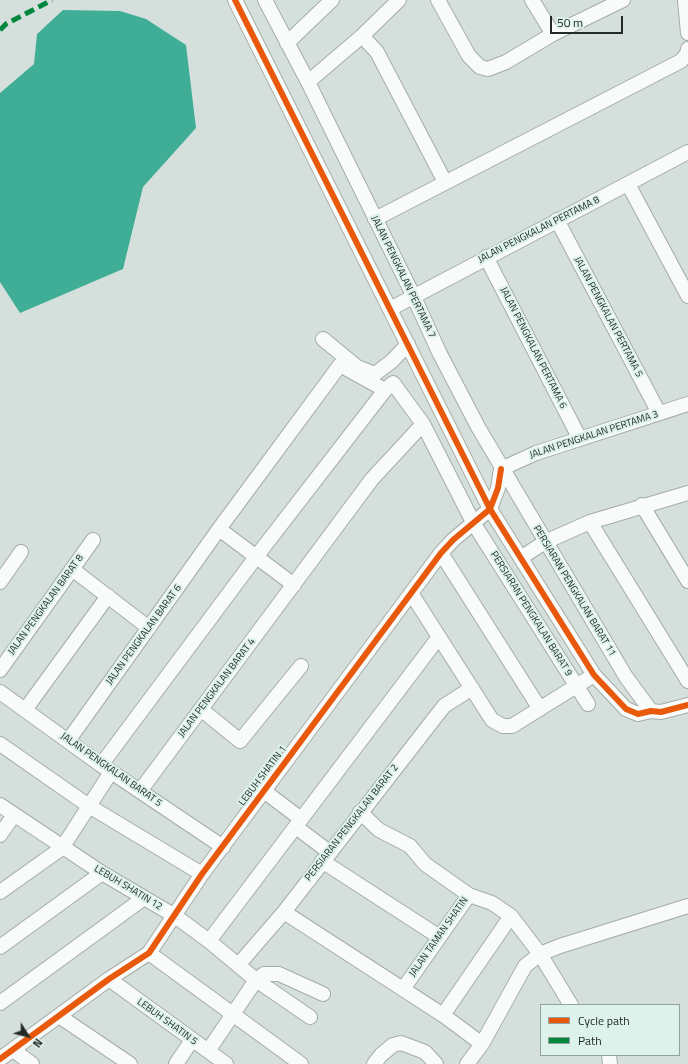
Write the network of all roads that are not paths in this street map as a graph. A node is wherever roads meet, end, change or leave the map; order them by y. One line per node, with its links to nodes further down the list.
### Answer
1 (235, 0): 23 (street)
2 (265, 0): 12 (street, JALAN PENGKALAN PERTAMA 7)
3 (332, 0): 12 (street)
4 (398, 0): 11 (street)
5 (438, 0): 10 (street)
6 (532, 0): 10 (street)
7 (623, 0): 10 (street)
8 (685, 0): 9 (street)
9 (688, 33)
10 (552, 34)
11 (362, 36): 14 (street); 16 (street)
12 (287, 43): 14 (street, JALAN PENGKALAN PERTAMA 7)
13 (688, 49): 16 (street)
14 (308, 82): 18 (street, JALAN PENGKALAN PERTAMA 7)
15 (688, 152): 17 (street, JALAN PENGKALAN PERTAMA 8)
16 (445, 182): 18 (street)
17 (628, 184): 19 (street, JALAN PENGKALAN PERTAMA 8); 22 (street)
18 (375, 219): 21 (street, JALAN PENGKALAN PERTAMA 7)
19 (557, 220): 20 (street, JALAN PENGKALAN PERTAMA 8); 28 (street, JALAN PENGKALAN PERTAMA 5)
20 (486, 257): 21 (street, JALAN PENGKALAN PERTAMA 8); 30 (street, JALAN PENGKALAN PERTAMA 6)
21 (413, 295): 23 (street, JALAN PENGKALAN PERTAMA 8); 31 (street, JALAN PENGKALAN PERTAMA 7)
22 (688, 296)
23 (390, 309): 25 (street)
24 (323, 339): 25 (street)
25 (408, 344): 34 (street)
26 (389, 387): 29 (street, PERSIARAN PENGKALAN BARAT 9); 37 (street, JALAN PENGKALAN BARAT 6); 42 (street)
27 (688, 404): 28 (street, JALAN PENGKALAN PERTAMA 3)
28 (659, 413): 30 (street, JALAN PENGKALAN PERTAMA 3)
29 (423, 424): 36 (street, PERSIARAN PENGKALAN BARAT 9); 47 (street, JALAN PENGKALAN BARAT 4)
30 (580, 439): 31 (street, JALAN PENGKALAN PERTAMA 3)
31 (501, 469): 34 (street, LEBUH SHATIN 1); 39 (street, PERSIARAN PENGKALAN BARAT 11)
32 (688, 493): 33 (street)
33 (642, 505): 35 (street); 45 (street)
34 (490, 509): 36 (street, LEBUH SHATIN 1); 43 (street)
35 (590, 522): 39 (street); 55 (street)
36 (474, 524): 41 (street, LEBUH SHATIN 1); 56 (street, PERSIARAN PENGKALAN BARAT 9)
37 (219, 529): 42 (street); 50 (street, JALAN PENGKALAN BARAT 6)
38 (93, 540): 44 (street, JALAN PENGKALAN BARAT 8)
39 (545, 542): 43 (street); 64 (street, PERSIARAN PENGKALAN BARAT 11)
40 (21, 552): 46 (street)
41 (441, 553): 48 (street, LEBUH SHATIN 1); 61 (street)
42 (256, 557): 47 (street); 67 (street)
43 (522, 557): 54 (street)
44 (72, 569): 49 (street); 53 (street, JALAN PENGKALAN BARAT 8)
45 (688, 581)
46 (0, 582)
47 (294, 585): 63 (street, JALAN PENGKALAN BARAT 4)
48 (411, 593): 51 (street); 69 (street, LEBUH SHATIN 1)
49 (108, 596): 50 (street); 62 (street)
50 (149, 628): 65 (street, JALAN PENGKALAN BARAT 6)
51 (439, 637): 57 (street); 74 (street)
52 (301, 666): 63 (street)
53 (0, 670)
54 (594, 675): 56 (street); 64 (street)
55 (688, 681)
56 (577, 687): 59 (street, PERSIARAN PENGKALAN BARAT 9); 61 (street)
57 (472, 688): 61 (street); 72 (street, PERSIARAN PENGKALAN BARAT 2)
58 (0, 692): 62 (street, JALAN PENGKALAN BARAT 5)
59 (588, 704)
60 (688, 705): 64 (street)
61 (540, 709)
62 (25, 710): 65 (street, JALAN PENGKALAN BARAT 5)
63 (202, 710): 68 (street, JALAN PENGKALAN BARAT 4)
64 (650, 711)
65 (68, 741): 67 (street, JALAN PENGKALAN BARAT 5)
66 (0, 744): 71 (street)
67 (106, 768): 68 (street, JALAN PENGKALAN BARAT 5); 71 (street)
68 (140, 791): 76 (street, JALAN PENGKALAN BARAT 5)
69 (264, 791): 74 (street); 76 (street, LEBUH SHATIN 1)
70 (0, 805): 73 (street, LEBUH SHATIN 12)
71 (89, 806): 77 (street); 80 (street)
72 (360, 812): 78 (street, PERSIARAN PENGKALAN BARAT 2); 82 (street)
73 (14, 815): 75 (street); 77 (street, LEBUH SHATIN 12)
74 (299, 823): 78 (street); 89 (street)
75 (0, 835)
76 (223, 847): 80 (street, LEBUH SHATIN 1)
77 (62, 848): 79 (street, LEBUH SHATIN 12); 81 (street)
78 (326, 857): 85 (street, PERSIARAN PENGKALAN BARAT 2); 88 (street)
79 (102, 873): 83 (street, LEBUH SHATIN 12); 90 (street)
80 (202, 874): 86 (street, LEBUH SHATIN 1)
81 (0, 892)
82 (469, 895): 87 (street, JALAN TAMAN SHATIN); 88 (street, JALAN TAMAN SHATIN)
83 (144, 898): 86 (street, LEBUH SHATIN 12); 98 (street)
84 (688, 906): 92 (street)
85 (284, 912): 93 (street, PERSIARAN PENGKALAN BARAT 2); 96 (street)
86 (175, 916): 89 (street, LEBUH SHATIN 12); 91 (street, LEBUH SHATIN 1)
87 (511, 916): 92 (street, JALAN TAMAN SHATIN); 101 (street)
88 (438, 936): 96 (street, JALAN TAMAN SHATIN)
89 (209, 941): 93 (street, LEBUH SHATIN 12)
90 (0, 946)
91 (149, 953): 94 (street, LEBUH SHATIN 1); 100 (street)
92 (540, 954): 99 (street, JALAN TAMAN SHATIN); 105 (street)
93 (239, 964): 95 (street, LEBUH SHATIN 12)
94 (109, 979): 102 (street, LEBUH SHATIN 1); 104 (street, LEBUH SHATIN 5)
95 (256, 980): 97 (street); 100 (street); 103 (street, LEBUH SHATIN 12)
96 (403, 990): 101 (street)
97 (323, 994)
98 (0, 1002)
99 (570, 1004)
100 (234, 1015): 107 (street); 113 (street)
101 (443, 1015): 105 (street)
102 (59, 1016): 106 (street, LEBUH SHATIN 1); 110 (street)
103 (310, 1018)
104 (192, 1040): 107 (street, LEBUH SHATIN 5); 111 (street)
105 (482, 1044): 116 (street)
106 (13, 1050): 108 (street, LEBUH SHATIN 1); 109 (street)
107 (208, 1051): 112 (street, LEBUH SHATIN 5)
108 (0, 1058)
109 (32, 1064)
110 (130, 1064)
111 (176, 1064)
112 (226, 1064)
113 (300, 1064)
114 (374, 1064): 115 (street)
115 (436, 1064)
116 (467, 1064)

